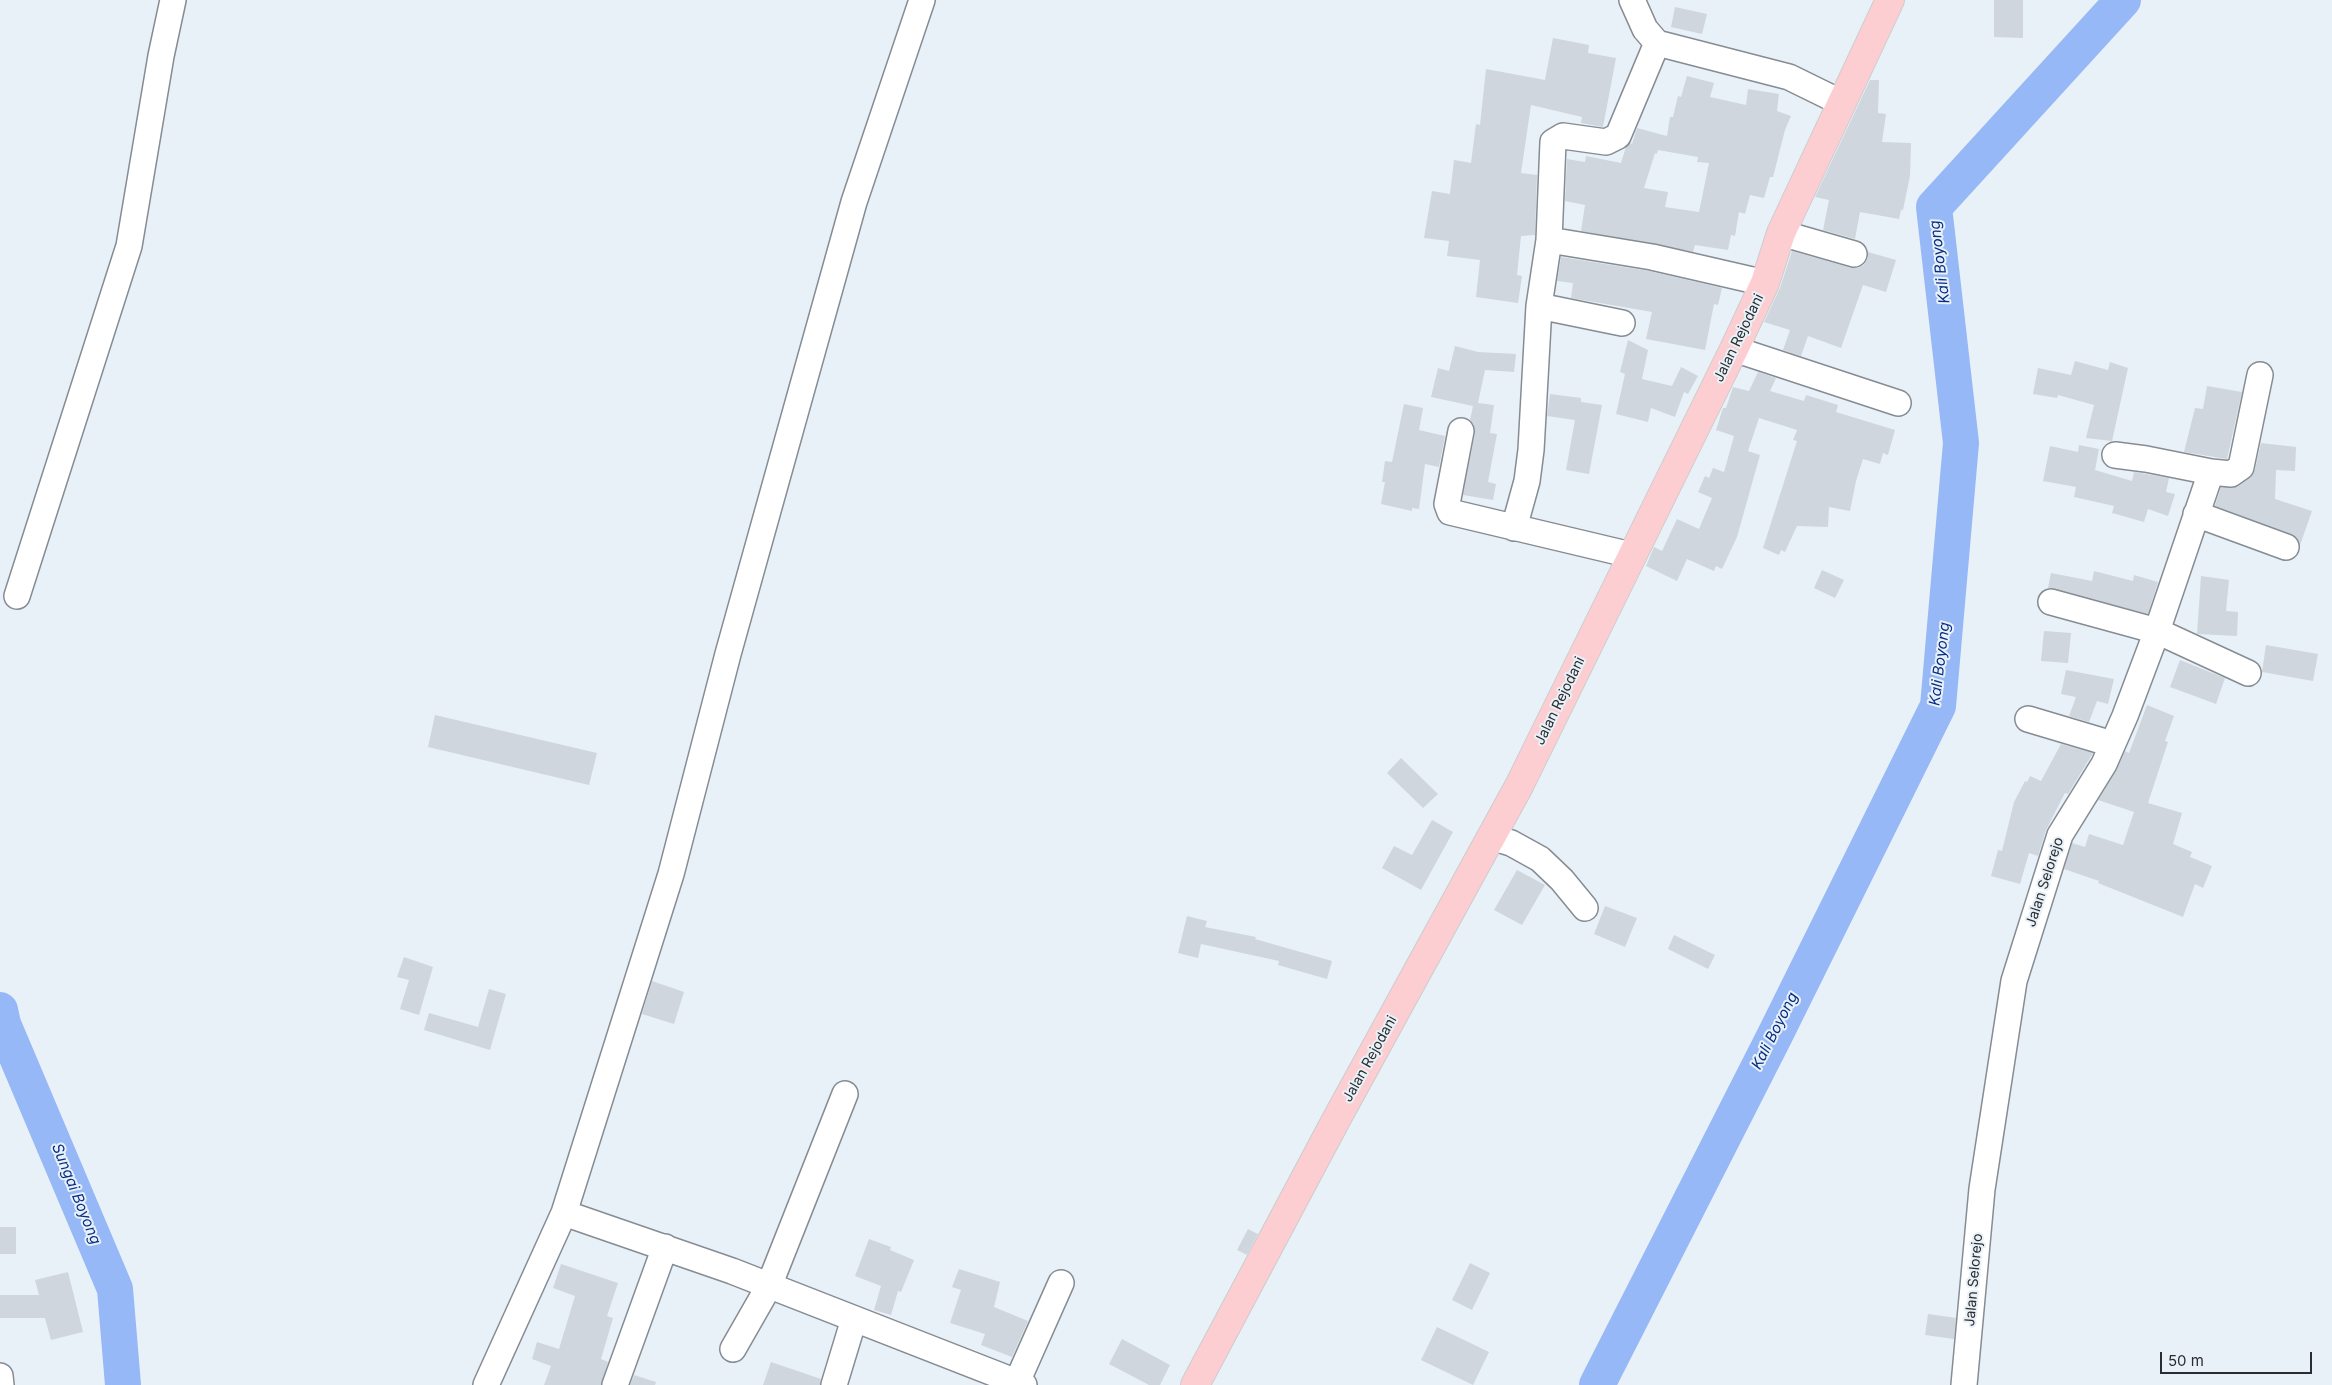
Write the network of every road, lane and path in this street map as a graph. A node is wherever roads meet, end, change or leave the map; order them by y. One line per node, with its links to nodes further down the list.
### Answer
1 (173, 0): 23 (street)
2 (922, 0): 32 (street)
3 (1632, 0): 5 (street)
4 (1890, 0): 6 (main road, Jalan Rejodani)
5 (1658, 43): 6 (street); 8 (street)
6 (1842, 103): 7 (main road, Jalan Rejodani)
7 (1781, 233): 9 (street); 10 (main road, Jalan Rejodani)
8 (1549, 240): 10 (street); 11 (street)
9 (1854, 254)
10 (1765, 283): 13 (main road, Jalan Rejodani)
11 (1539, 306): 12 (street); 20 (street)
12 (1622, 323)
13 (1734, 348): 15 (street); 22 (main road, Jalan Rejodani)
14 (2260, 375): 18 (street)
15 (1898, 403)
16 (1461, 431): 20 (street)
17 (2115, 455): 18 (street)
18 (2211, 472): 19 (street, Jalan Selorejo)
19 (2196, 514): 21 (street); 25 (street, Jalan Selorejo)
20 (1514, 528): 22 (street)
21 (2286, 547)
22 (1631, 556): 29 (main road, Jalan Rejodani)
23 (17, 596)
24 (2051, 602): 25 (street)
25 (2157, 632): 26 (street); 28 (street, Jalan Selorejo)
26 (2248, 673)
27 (2028, 719): 28 (street)
28 (2112, 744): 46 (street, Jalan Selorejo)
29 (1497, 828): 30 (street); 45 (main road, Jalan Rejodani)
30 (1585, 908)
31 (845, 1094): 35 (street)
32 (564, 1213): 33 (street); 42 (street)
33 (665, 1247): 35 (street); 43 (street)
34 (1061, 1283): 40 (street)
35 (769, 1286): 36 (street); 37 (street)
36 (854, 1319): 39 (street); 44 (street)
37 (733, 1349)
38 (0, 1376): 41 (street)
39 (991, 1379): 40 (street)
40 (1020, 1383)
41 (1, 1385)
42 (486, 1385)
43 (615, 1385)
44 (834, 1385)
45 (1194, 1385)
46 (1964, 1385)

